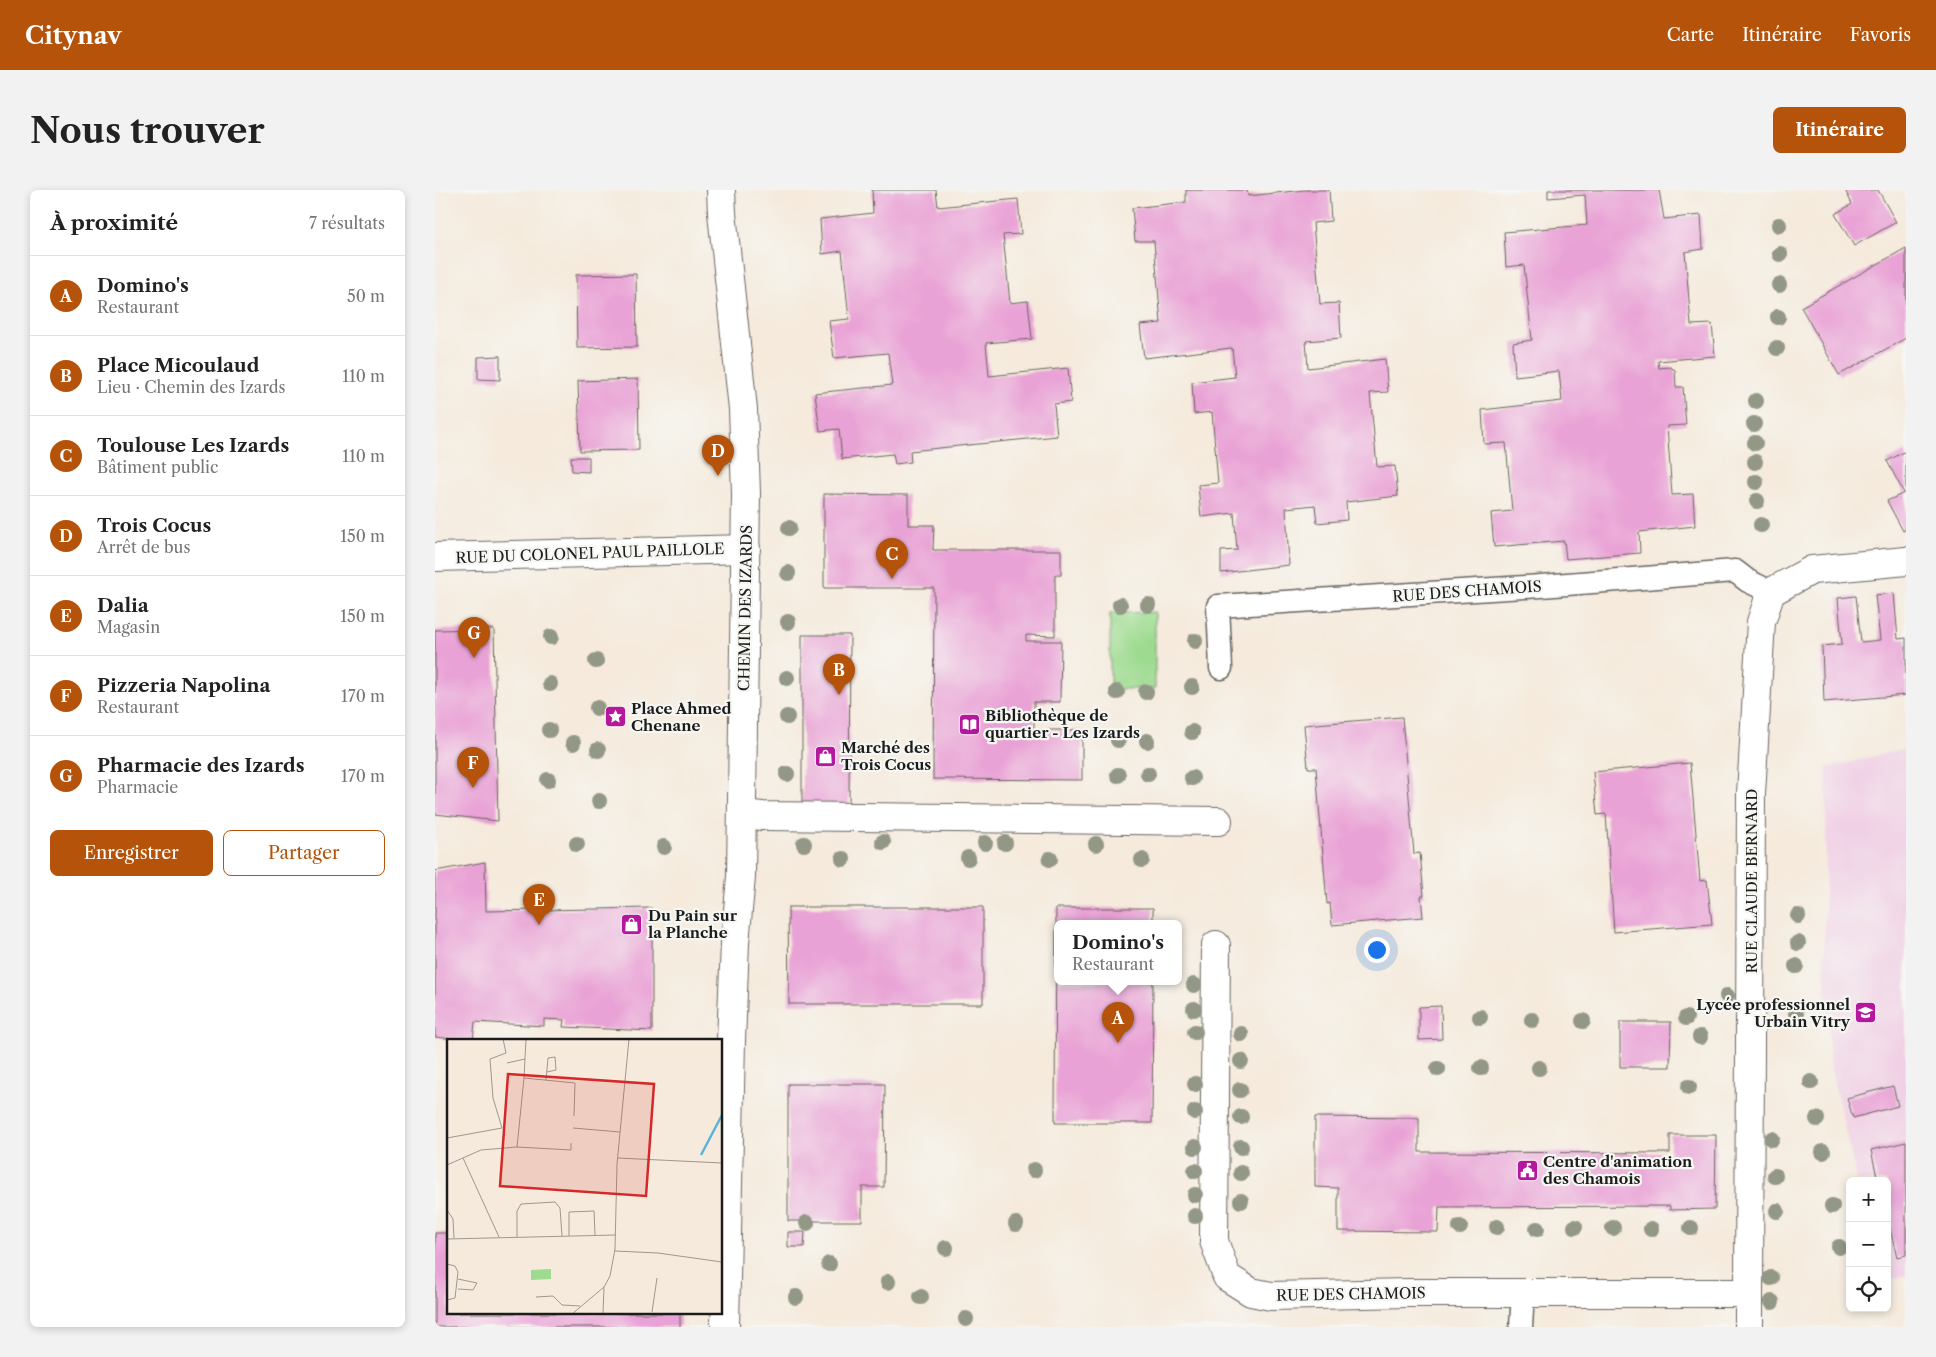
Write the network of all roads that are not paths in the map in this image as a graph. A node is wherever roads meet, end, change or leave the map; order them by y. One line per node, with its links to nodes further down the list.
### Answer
1 (721, 190): 2 (street, CHEMIN DES IZARDS)
2 (746, 549): 3 (street, RUE DU COLONEL PAUL PAILLOLE); 7 (street, CHEMIN DES IZARDS)
3 (435, 557)
4 (1906, 561): 5 (street)
5 (1771, 592): 6 (lane, RUE DES CHAMOIS); 11 (street, RUE CLAUDE BERNARD)
6 (1221, 668)
7 (742, 814): 8 (street); 12 (street, CHEMIN DES IZARDS)
8 (1218, 821)
9 (1216, 946): 10 (street, RUE DES CHAMOIS)
10 (1523, 1292): 11 (street, RUE DES CHAMOIS); 13 (lane)
11 (1749, 1292): 14 (street)
12 (725, 1327)
13 (1521, 1327)
14 (1749, 1327)

